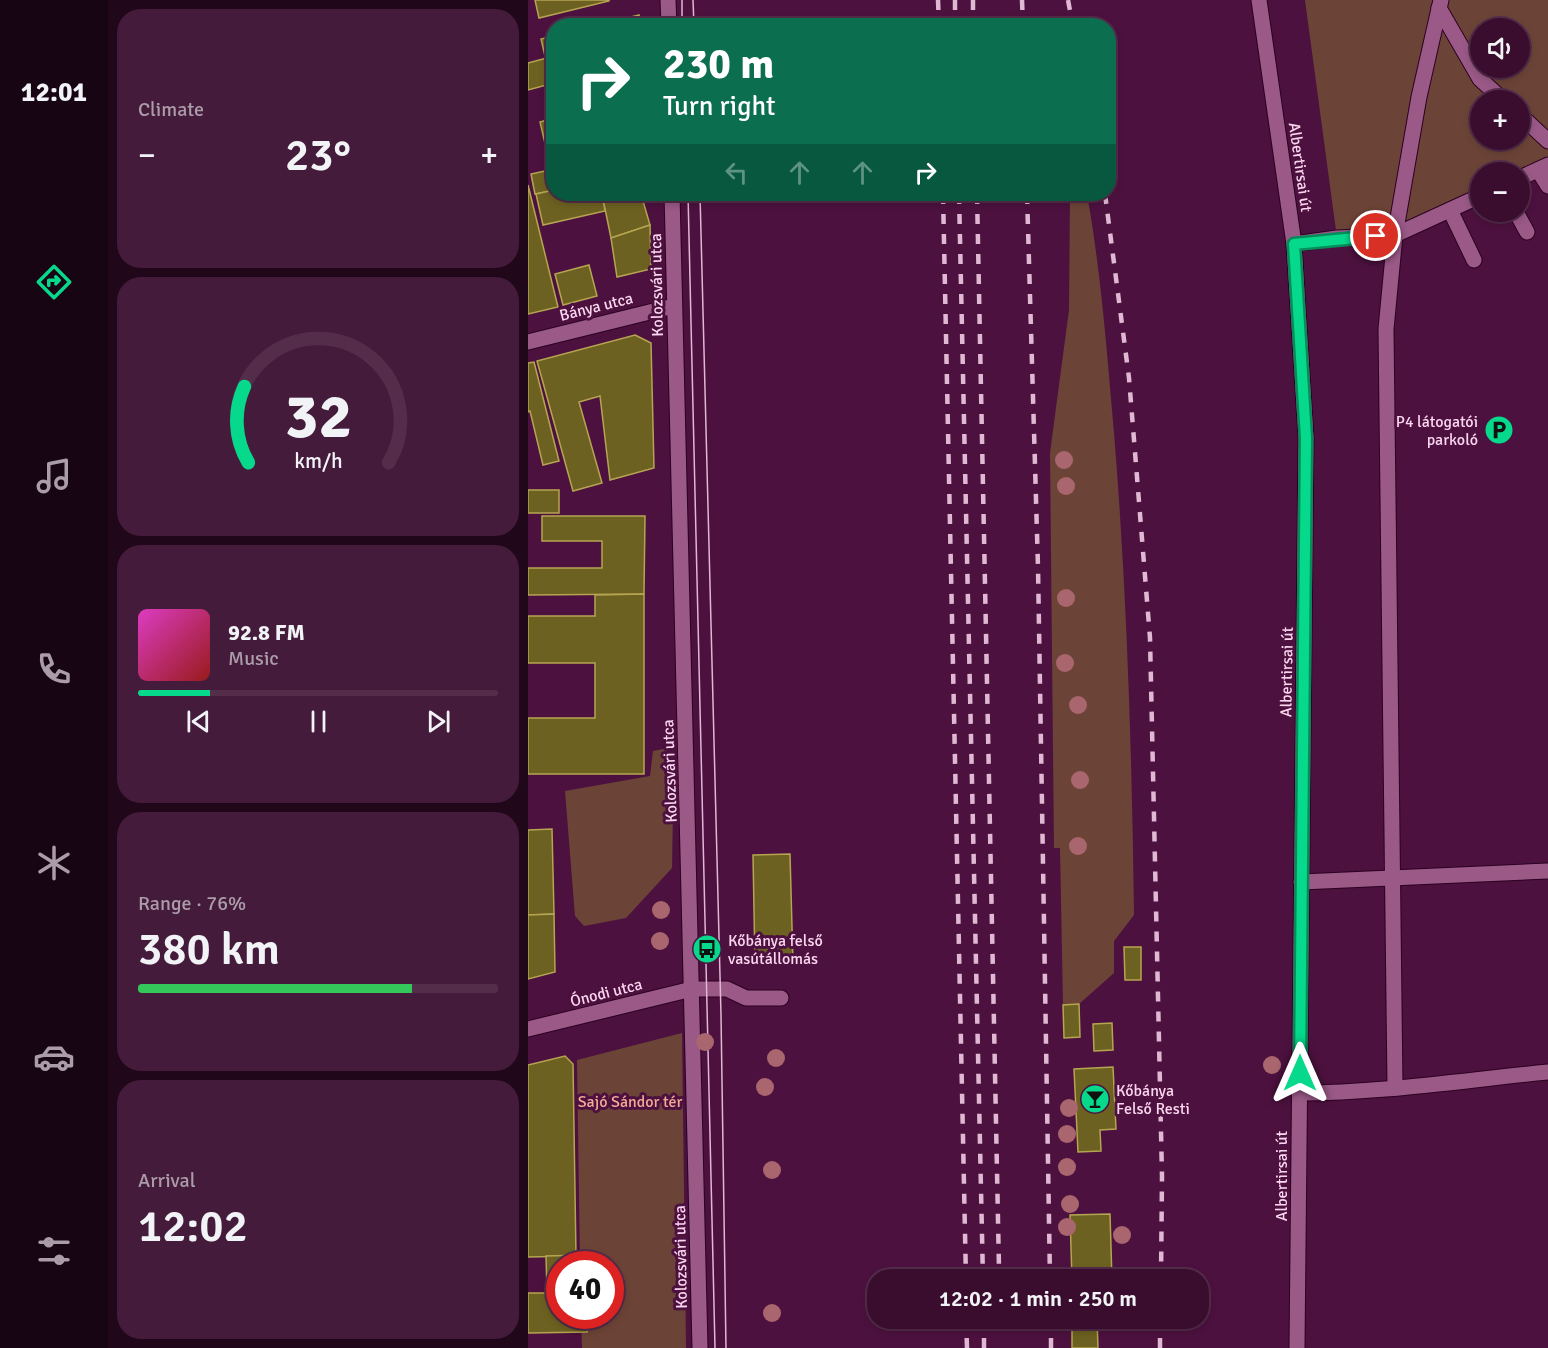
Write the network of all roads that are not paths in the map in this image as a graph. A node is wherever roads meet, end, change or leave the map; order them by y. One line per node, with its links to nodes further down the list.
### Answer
1 (668, 0): 4 (street)
2 (1259, 0): 16 (street, Albertirsai út)
3 (1440, 4): 5 (street); 15 (street)
4 (669, 18)
5 (1492, 90)
6 (1530, 124): 7 (street)
7 (1548, 141)
8 (1543, 168): 9 (street)
9 (1548, 186)
10 (672, 201): 18 (street, Kolozsvári utca)
11 (1470, 201): 12 (street)
12 (1450, 210): 15 (street); 17 (street)
13 (1522, 222): 14 (street)
14 (1527, 232)
15 (1395, 236): 16 (street); 21 (street)
16 (1294, 244): 22 (street, Albertirsai út)
17 (1474, 260)
18 (674, 306): 19 (street, Bánya utca); 23 (street, Kolozsvári utca)
19 (528, 342)
20 (1548, 871): 21 (street)
21 (1394, 878): 22 (street); 27 (street)
22 (1301, 882): 28 (street, Albertirsai út)
23 (692, 989): 24 (street, Ónodi utca); 25 (street, Ónodi utca); 29 (street, Kolozsvári utca)
24 (781, 998)
25 (528, 1029)
26 (1548, 1072): 27 (street)
27 (1395, 1087): 28 (street)
28 (1299, 1093): 30 (street, Albertirsai út)
29 (700, 1348)
30 (1297, 1348)

